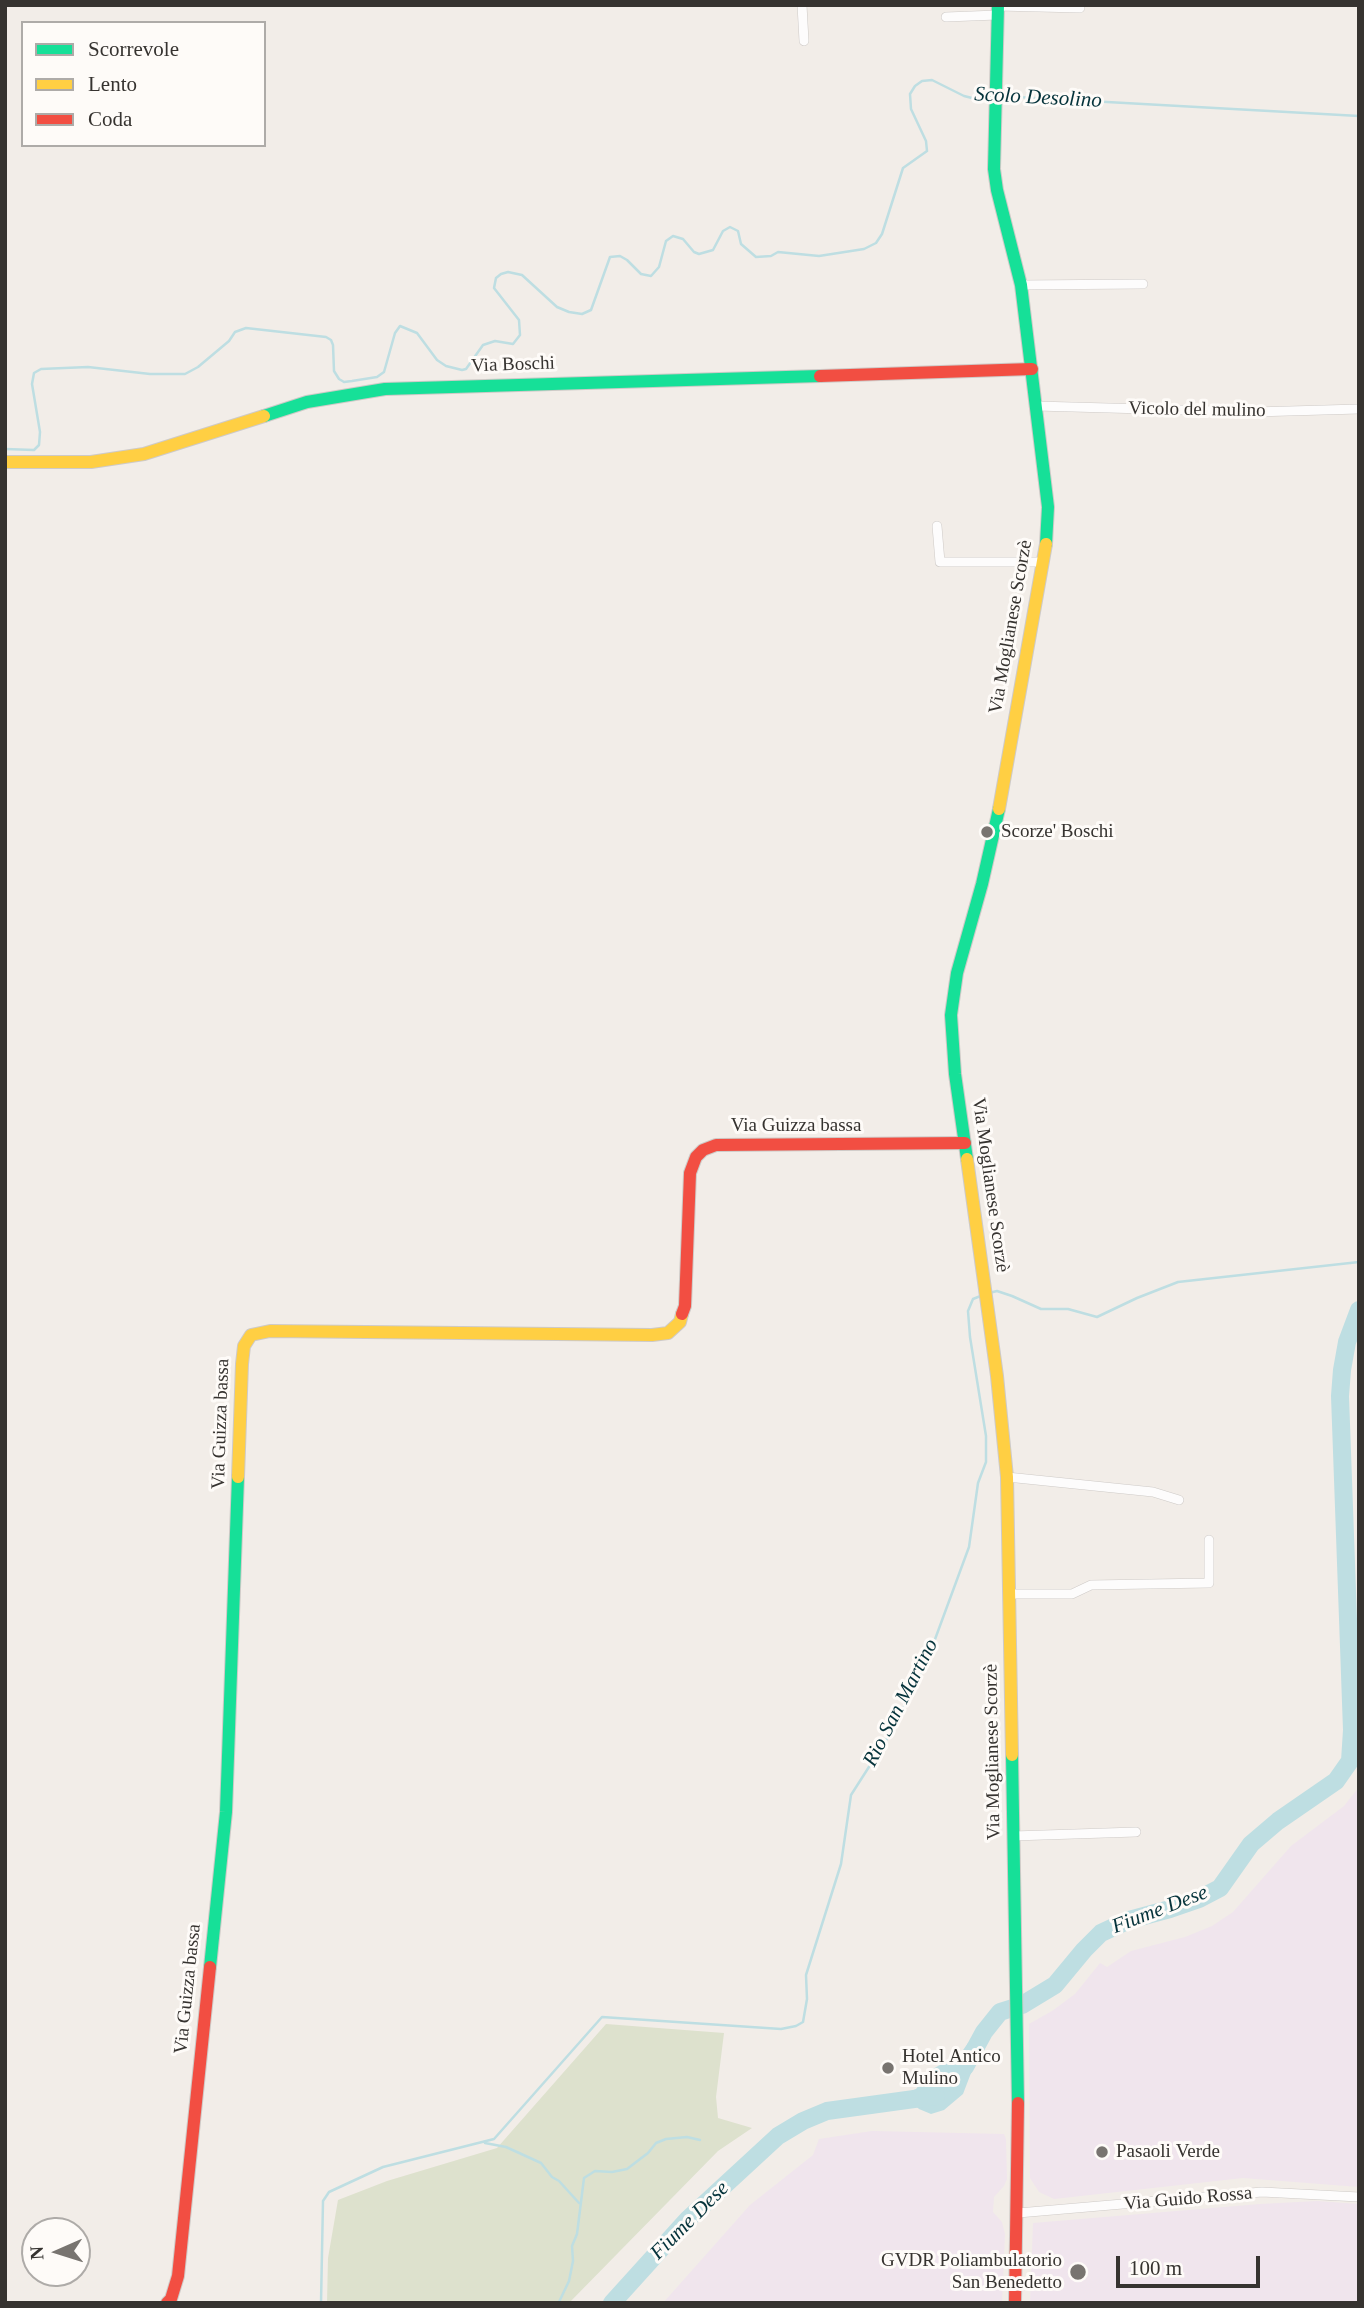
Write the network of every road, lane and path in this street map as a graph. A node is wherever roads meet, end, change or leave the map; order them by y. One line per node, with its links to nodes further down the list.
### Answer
1 (802, 5): 5 (street)
2 (1080, 8): 3 (street)
3 (998, 9): 4 (street); 7 (street, Via Moglianese Scorzè)
4 (946, 17)
5 (804, 41)
6 (1143, 284): 7 (street)
7 (1021, 285): 8 (street, Via Moglianese Scorzè)
8 (1032, 369): 9 (street, Via Moglianese Scorzè); 11 (street, Via Boschi)
9 (1036, 406): 10 (street, Vicolo del mulino); 13 (street, Via Moglianese Scorzè)
10 (1359, 409)
11 (5, 462)
12 (937, 526): 13 (street)
13 (1043, 562): 14 (street, Via Moglianese Scorzè)
14 (965, 1143): 15 (street, Via Moglianese Scorzè); 23 (street, Via Guizza bassa)
15 (1007, 1477): 16 (street); 18 (street, Via Moglianese Scorzè)
16 (1179, 1500)
17 (1209, 1540): 18 (street)
18 (1009, 1594): 20 (street, Via Moglianese Scorzè)
19 (1136, 1832): 20 (street)
20 (1013, 1836): 22 (street, Via Moglianese Scorzè)
21 (1359, 2197): 22 (street, Via Guido Rossa)
22 (1018, 2213): 24 (street, Via Moglianese Scorzè)
23 (167, 2303)
24 (1016, 2303)

